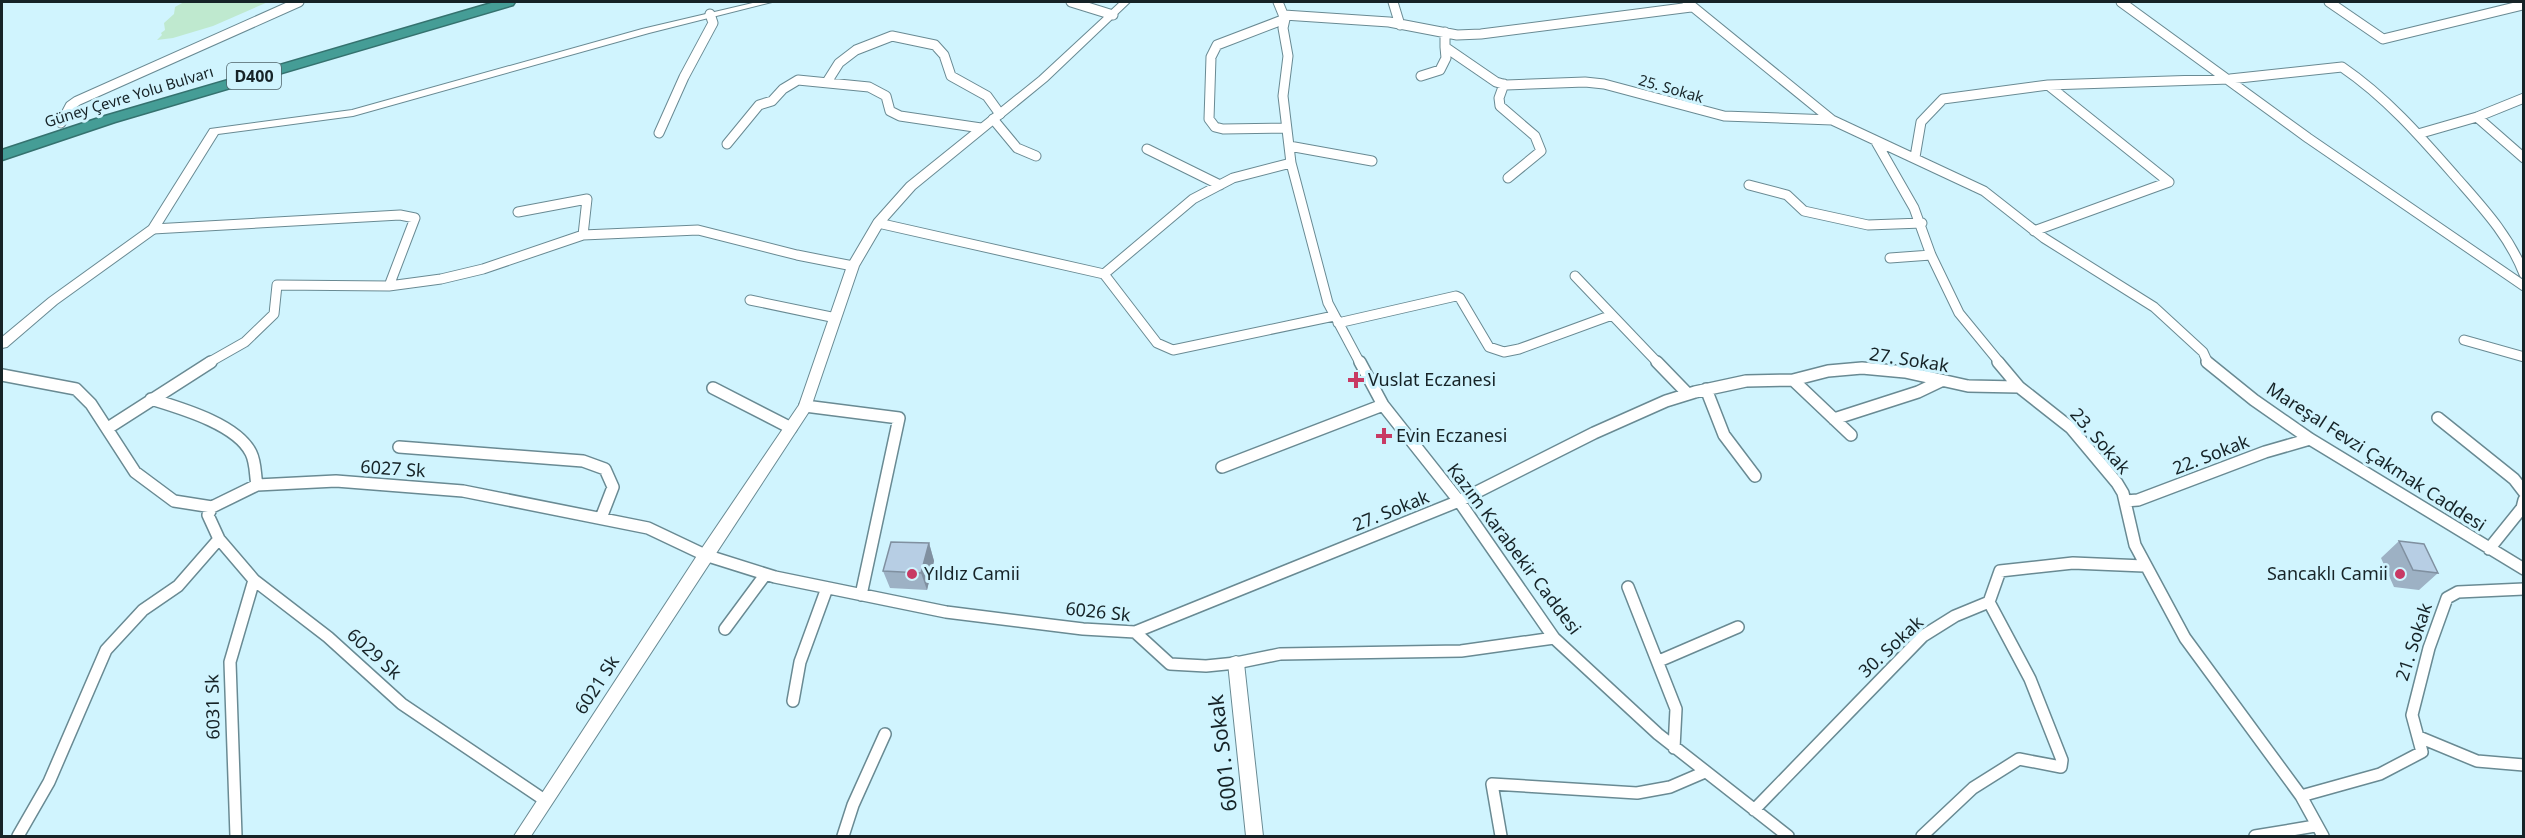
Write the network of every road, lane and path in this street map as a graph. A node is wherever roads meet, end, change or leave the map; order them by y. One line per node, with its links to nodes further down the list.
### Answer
1 (299, 2): 29 (street)
2 (469, 2): 29 (highway, Güney Çevre Yolu Bulvarı / D400)
3 (508, 2): 39 (highway, Güney Çevre Yolu Bulvarı / D400)
4 (767, 2): 14 (street)
5 (1071, 2): 15 (street)
6 (1125, 2): 15 (street, 6021 Sk)
7 (1278, 2): 16 (street, Kazım Karabekir Caddesi)
8 (1393, 2): 17 (street)
9 (2121, 2): 21 (street)
10 (2329, 2): 13 (street)
11 (2518, 2): 13 (street)
12 (1689, 4): 18 (street); 28 (street, Mareşal Fevzi Çakmak Caddesi)
13 (2523, 5)
14 (710, 14): 32 (street); 51 (street)
15 (1113, 15): 26 (street, 6021 Sk)
16 (1284, 17): 17 (street); 31 (street, Kazım Karabekir Caddesi); 31 (street)
17 (1400, 25): 18 (street)
18 (1445, 32): 19 (street)
19 (1445, 46): 20 (street); 23 (street, 25. Sokak)
20 (1421, 76)
21 (2230, 79): 24 (street); 33 (street); 61 (street)
22 (827, 82): 26 (street); 30 (street); 36 (street)
23 (1504, 84): 28 (street, 25. Sokak); 45 (street)
24 (2048, 85): 41 (street); 52 (street)
25 (2523, 98): 27 (street)
26 (997, 117): 30 (street, 6021 Sk); 40 (street)
27 (2477, 117): 33 (street); 42 (street)
28 (1832, 120): 34 (street, Mareşal Fevzi Çakmak Caddesi)
29 (61, 123): 35 (highway, Güney Çevre Yolu Bulvarı / D400)
30 (981, 128): 49 (street, 6021 Sk)
31 (1286, 128): 37 (street, Kazım Karabekir Caddesi)
32 (659, 133)
33 (2418, 134): 58 (street)
34 (1874, 140): 41 (street, Mareşal Fevzi Çakmak Caddesi); 50 (street, 23. Sokak)
35 (2, 143)
36 (727, 144)
37 (1289, 146): 43 (street); 44 (street, Kazım Karabekir Caddesi)
38 (1147, 149): 46 (street)
39 (2, 155)
40 (1036, 156)
41 (1915, 157): 52 (street, Mareşal Fevzi Çakmak Caddesi)
42 (2523, 158)
43 (1372, 161)
44 (1291, 163): 46 (street); 65 (street, Kazım Karabekir Caddesi)
45 (1508, 178)
46 (1220, 185): 57 (street)
47 (1749, 185): 50 (street)
48 (518, 212): 53 (street)
49 (878, 223): 56 (street, 6021 Sk); 57 (street)
50 (1922, 224): 54 (street, 23. Sokak)
51 (153, 229): 60 (street); 67 (street)
52 (2034, 231): 84 (street, Mareşal Fevzi Çakmak Caddesi)
53 (583, 235): 56 (street); 60 (street)
54 (1931, 255): 55 (street); 72 (street, 23. Sokak)
55 (1890, 258)
56 (853, 266): 64 (street, 6021 Sk)
57 (1104, 274): 65 (street)
58 (2523, 274)
59 (1575, 276): 63 (street)
60 (389, 286): 76 (street)
61 (2523, 286)
62 (750, 300): 64 (street)
63 (1612, 315): 65 (street); 75 (street)
64 (836, 318): 78 (street, 6021 Sk)
65 (1336, 319): 77 (street, Kazım Karabekir Caddesi)
66 (2464, 340): 68 (street)
67 (2, 344)
68 (2523, 357)
69 (2, 375): 81 (street)
70 (1793, 380): 71 (street, 27. Sokak); 74 (street, 27. Sokak); 80 (street)
71 (1941, 381): 72 (street, 27. Sokak); 80 (street)
72 (2019, 387): 92 (street, 23. Sokak)
73 (713, 388): 82 (street)
74 (1706, 389): 75 (street, 27. Sokak); 87 (street)
75 (1688, 394): 91 (street, 27. Sokak)
76 (151, 399): 81 (street); 88 (street)
77 (1383, 405): 86 (street); 91 (street, Kazım Karabekir Caddesi)
78 (805, 406): 82 (street, 6021 Sk); 105 (street)
79 (2438, 418): 89 (street)
80 (1834, 419): 83 (street)
81 (108, 428): 93 (street)
82 (791, 428): 97 (street, 6021 Sk)
83 (1851, 435)
84 (2310, 439): 92 (street, 22. Sokak); 96 (street, Mareşal Fevzi Çakmak Caddesi)
85 (399, 447): 94 (street)
86 (1222, 467)
87 (1755, 476)
88 (257, 485): 93 (street, 6027 Sk); 94 (street, 6027 Sk)
89 (2523, 492)
90 (2523, 500): 96 (street)
91 (1459, 501): 109 (street, 27. Sokak); 110 (street, Kazım Karabekir Caddesi)
92 (2125, 501): 98 (street, 23. Sokak)
93 (212, 507): 95 (street, 6029 Sk)
94 (601, 518): 97 (street, 6027 Sk)
95 (219, 538): 101 (street, 6029 Sk); 123 (street)
96 (2488, 549): 99 (street, Mareşal Fevzi Çakmak Caddesi)
97 (705, 555): 100 (street, 6026 Sk); 120 (street, 6021 Sk)
98 (2144, 566): 106 (street); 119 (street, 23. Sokak)
99 (2523, 569)
100 (765, 574): 103 (street, 6026 Sk); 108 (street)
101 (254, 580): 120 (street, 6029 Sk); 124 (street, 6031 Sk)
102 (1628, 587): 111 (street)
103 (827, 588): 105 (street, 6026 Sk); 113 (street)
104 (2523, 589): 115 (street, 21. Sokak)
105 (861, 595): 109 (street, 6026 Sk)
106 (1989, 602): 121 (street, 30. Sokak); 130 (street)
107 (1738, 627): 111 (street)
108 (725, 628)
109 (1135, 632): 112 (street, 6026 Sk)
110 (1554, 638): 112 (street, 6026 Sk); 116 (street, Kazım Karabekir Caddesi)
111 (1659, 661): 116 (street)
112 (1236, 663): 127 (street, 6001. Sokak)
113 (793, 701)
114 (885, 735): 126 (street)
115 (2419, 737): 117 (street); 119 (street)
116 (1674, 748): 118 (street, Kazım Karabekir Caddesi)
117 (2523, 765)
118 (1705, 772): 121 (street, Kazım Karabekir Caddesi); 128 (street)
119 (2301, 796): 122 (street, 23. Sokak)
120 (546, 801): 125 (street, 6021 Sk)
121 (1754, 810): 129 (street, Kazım Karabekir Caddesi)
122 (2319, 831): 131 (street)
123 (18, 837)
124 (236, 837)
125 (522, 837)
126 (843, 837)
127 (1255, 837)
128 (1501, 837)
129 (1788, 837)
130 (1922, 837)
131 (2255, 837)

